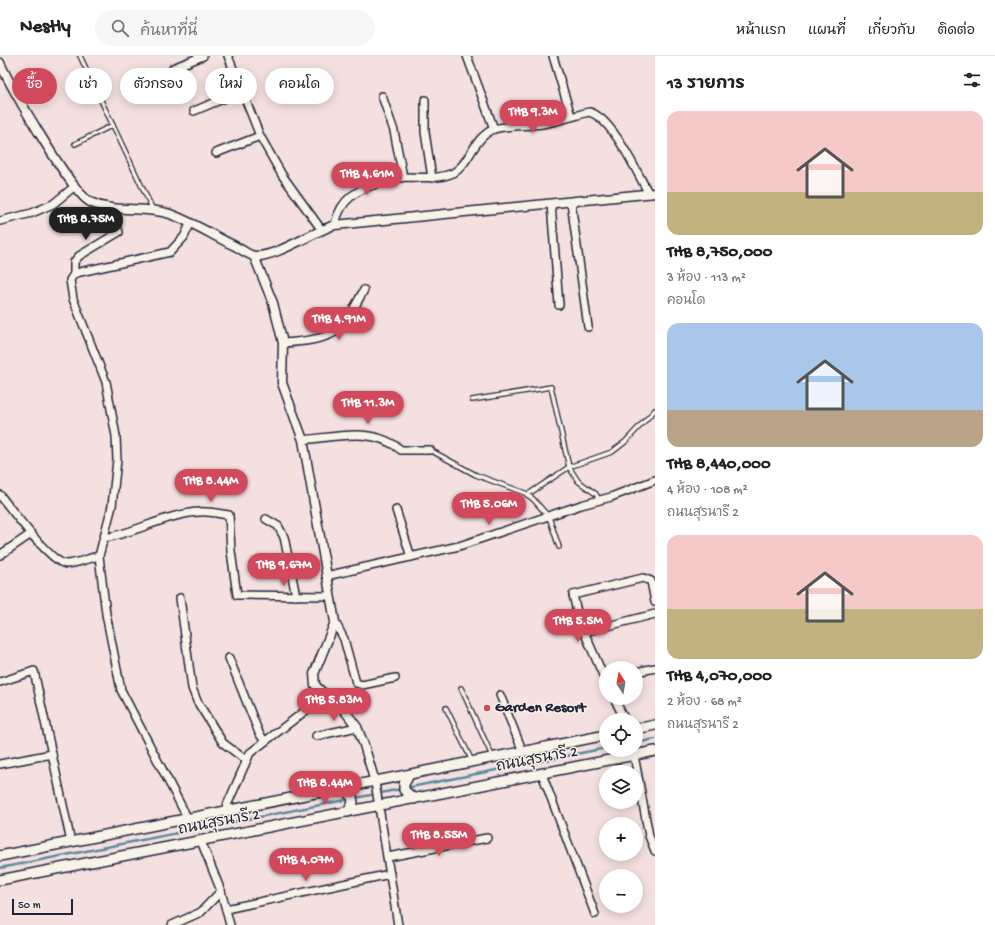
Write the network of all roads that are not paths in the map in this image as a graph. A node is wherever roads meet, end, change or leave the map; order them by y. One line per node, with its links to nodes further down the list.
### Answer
1 (80, 56): 15 (lane)
2 (203, 56): 7 (street)
3 (228, 56): 8 (street)
4 (467, 56): 16 (street)
5 (553, 56): 14 (street)
6 (0, 63): 22 (street)
7 (173, 68)
8 (233, 68)
9 (382, 96): 20 (street)
10 (424, 100): 21 (street)
11 (211, 104): 13 (street)
12 (247, 104): 17 (street)
13 (194, 111)
14 (571, 116): 16 (street); 23 (street)
15 (113, 125): 18 (lane); 27 (lane)
16 (494, 129): 21 (street)
17 (260, 136): 19 (street); 31 (street)
18 (75, 144)
19 (216, 153)
20 (403, 177): 21 (street); 30 (street)
21 (432, 178)
22 (75, 186): 26 (street); 28 (street)
23 (652, 194): 24 (street)
24 (571, 202): 25 (street); 36 (street)
25 (551, 204): 30 (street); 35 (street)
26 (108, 207): 27 (street); 33 (street)
27 (153, 210): 29 (street)
28 (0, 221)
29 (190, 224): 32 (street); 33 (street)
30 (336, 225): 31 (street)
31 (321, 229): 32 (street)
32 (254, 256): 37 (street)
33 (74, 274): 51 (street)
34 (364, 290): 37 (street)
35 (559, 305)
36 (588, 327)
37 (283, 343): 40 (street)
38 (472, 400): 42 (lane)
39 (655, 410): 42 (lane)
40 (303, 440): 41 (street); 56 (street)
41 (430, 450): 45 (lane)
42 (569, 467): 45 (lane); 46 (lane)
43 (655, 480): 46 (street)
44 (0, 495): 50 (street)
45 (527, 495): 48 (lane)
46 (599, 500): 48 (street)
47 (396, 510): 55 (street)
48 (549, 517): 52 (lane); 55 (street)
49 (266, 519): 57 (street)
50 (31, 534): 53 (street); 54 (street)
51 (104, 538): 54 (street); 57 (street)
52 (559, 547)
53 (0, 556)
54 (99, 556): 98 (street)
55 (410, 557): 56 (street)
56 (326, 576): 58 (street)
57 (296, 596): 58 (street)
58 (330, 596): 62 (street)
59 (180, 598): 87 (street)
60 (655, 602): 63 (street)
61 (655, 614): 63 (street)
62 (335, 622): 68 (street); 71 (street)
63 (584, 632): 65 (street)
64 (229, 658): 79 (street)
65 (599, 665)
66 (655, 668): 67 (street)
67 (643, 671)
68 (395, 678)
69 (0, 682): 82 (street)
70 (461, 688): 86 (lane)
71 (323, 693): 75 (street); 79 (street)
72 (500, 695): 81 (street)
73 (446, 708): 88 (lane)
74 (655, 725): 76 (main road)
75 (357, 727): 77 (street); 92 (street)
76 (643, 728)
77 (316, 736)
78 (599, 736): 81 (main road, ถนนสุรนารี 2)
79 (264, 740): 87 (street)
80 (655, 751): 83 (main road, ถนนสุรนารี 2)
81 (523, 752): 86 (main road, ถนนสุรนารี 2)
82 (52, 754): 89 (street); 101 (street)
83 (643, 754)
84 (629, 757): 90 (main road, ถนนสุรนารี 2)
85 (634, 757): 102 (street)
86 (494, 758): 88 (main road, ถนนสุรนารี 2)
87 (246, 760): 97 (street)
88 (473, 762): 91 (main road, ถนนสุรนารี 2)
89 (0, 764)
90 (542, 774): 94 (main road, ถนนสุรนารี 2); 109 (street)
91 (407, 778): 92 (main road, ถนนสุรนารี 2); 94 (main road)
92 (376, 784): 93 (main road, ถนนสุรนารี 2); 95 (street)
93 (346, 790): 96 (main road); 97 (main road, ถนนสุรนารี 2)
94 (411, 797): 95 (main road, ถนนสุรนารี 2)
95 (380, 802): 96 (main road, ถนนสุรนารี 2); 104 (street)
96 (350, 809): 100 (main road, ถนนสุรนารี 2)
97 (224, 812): 98 (main road, ถนนสุรนารี 2)
98 (188, 819): 101 (main road, ถนนสุรนารี 2)
99 (487, 838): 104 (street)
100 (201, 841): 106 (main road, ถนนสุรนารี 2); 107 (street)
101 (71, 842): 103 (main road, ถนนสุรนารี 2)
102 (655, 851)
103 (0, 856)
104 (388, 857): 105 (street)
105 (390, 874): 108 (street); 112 (street)
106 (0, 880)
107 (220, 892): 108 (street); 111 (street)
108 (226, 909): 110 (street)
109 (596, 914)
110 (230, 924)
111 (172, 925)
112 (398, 925)

